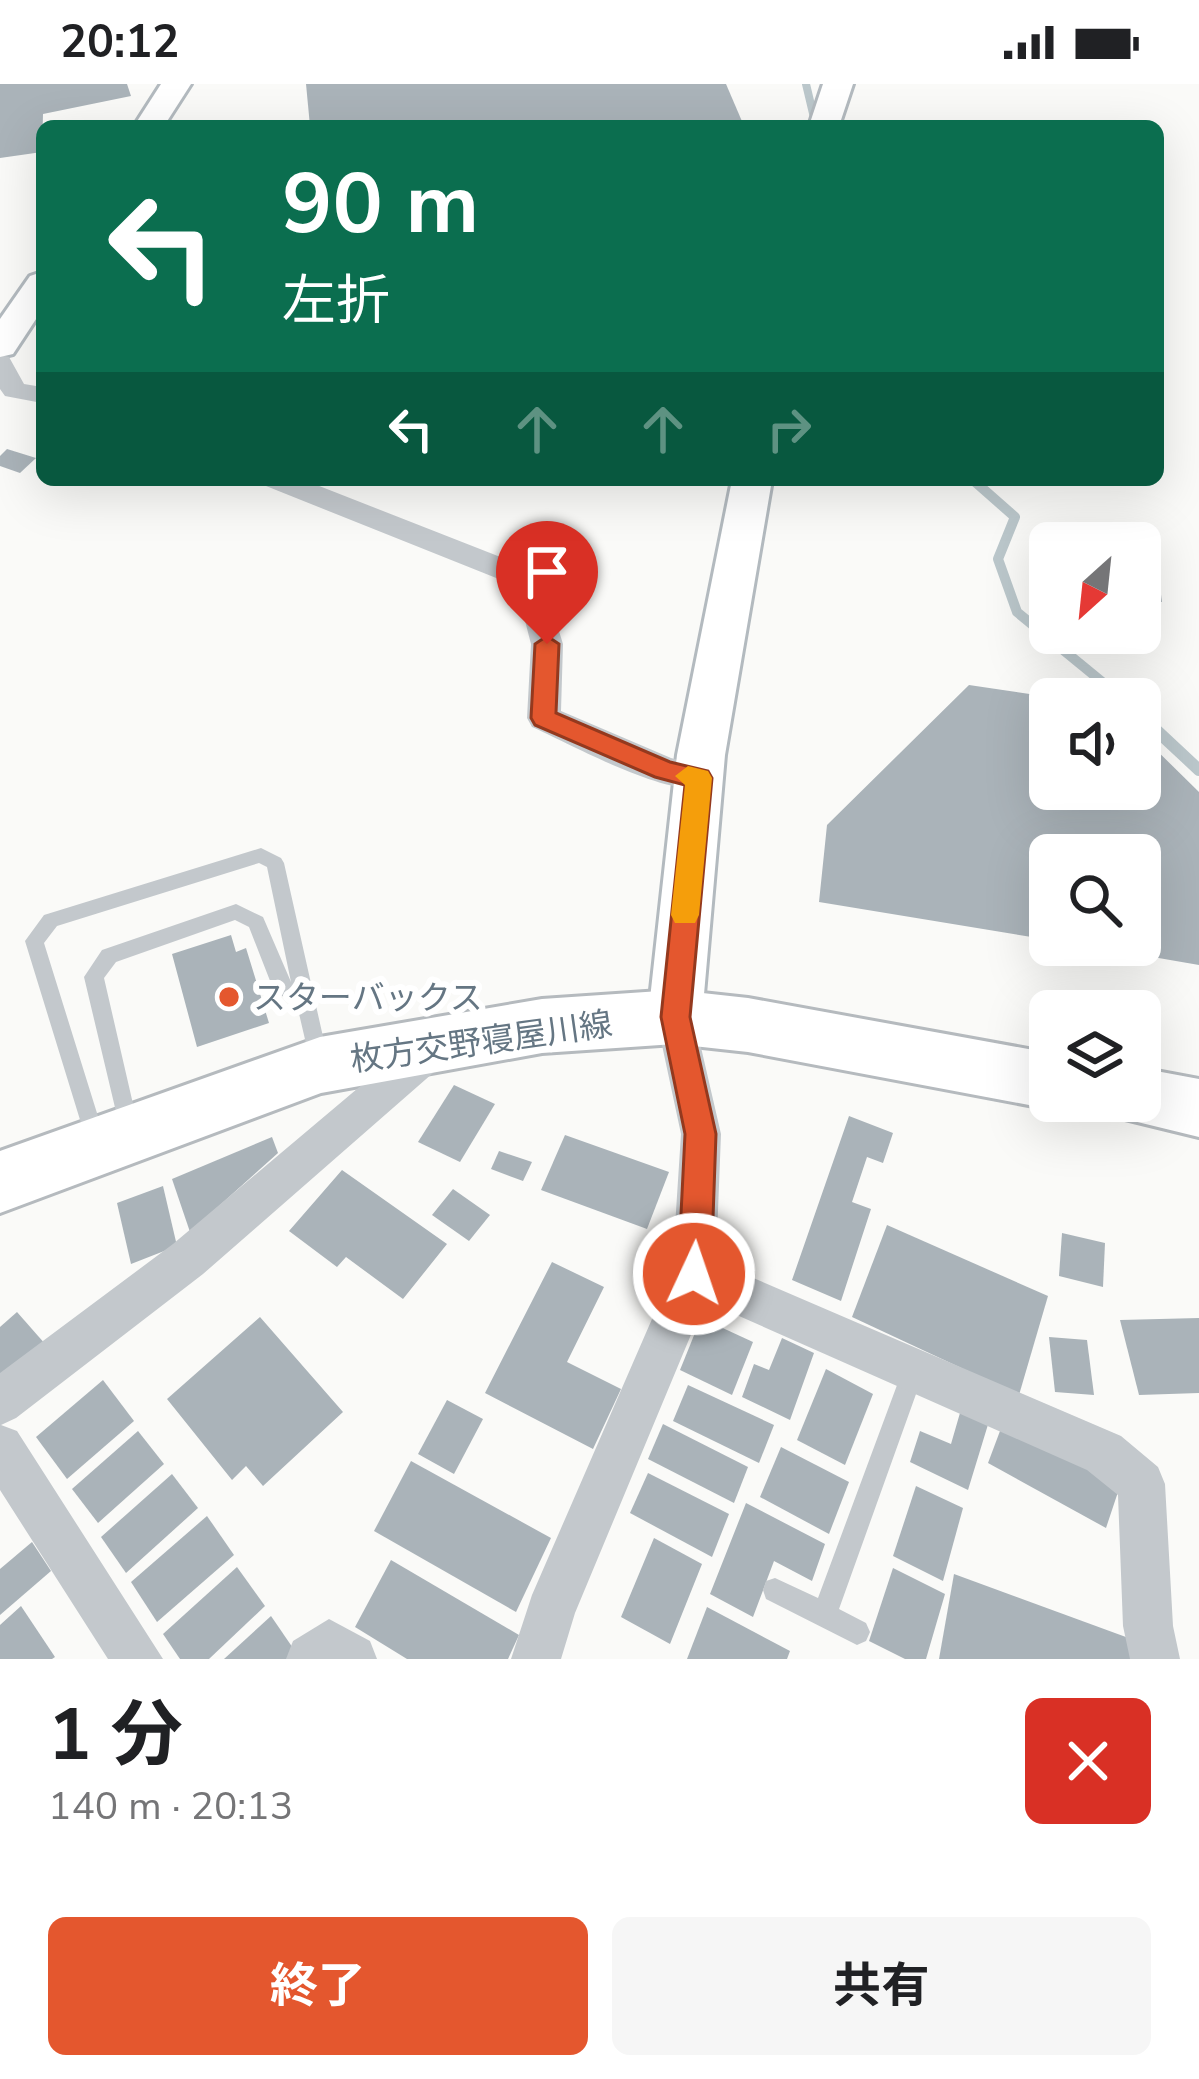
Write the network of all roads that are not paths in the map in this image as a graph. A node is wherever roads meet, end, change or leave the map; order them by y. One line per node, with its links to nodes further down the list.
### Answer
1 (176, 84): 3 (street)
2 (838, 84): 4 (street)
3 (153, 120)
4 (826, 120)
5 (0, 278): 6 (street)
6 (36, 281)
7 (36, 291): 8 (street)
8 (0, 346)
9 (0, 363): 10 (street)
10 (36, 394)
11 (292, 486): 13 (street)
12 (751, 486): 13 (street)
13 (699, 778): 15 (street)
14 (305, 1001): 17 (lane); 21 (lane); 21 (lane)
15 (675, 1017): 16 (main road, 枚方交野寝屋川線); 18 (main road, 枚方交野寝屋川線); 23 (street)
16 (438, 1045): 17 (main road, 枚方交野寝屋川線); 25 (street)
17 (320, 1065): 21 (main road, 枚方交野寝屋川線)
18 (1029, 1077)
19 (1161, 1101): 20 (main road)
20 (1199, 1108)
21 (114, 1141): 22 (main road, 枚方交野寝屋川線)
22 (0, 1182)
23 (694, 1274): 24 (street); 33 (street)
24 (914, 1369): 28 (lane); 34 (street)
25 (0, 1402)
26 (0, 1448): 30 (street)
27 (775, 1590): 28 (lane)
28 (824, 1615): 29 (lane)
29 (857, 1632)
30 (138, 1659)
31 (311, 1659): 32 (street)
32 (352, 1659)
33 (536, 1659)
34 (1155, 1659)

